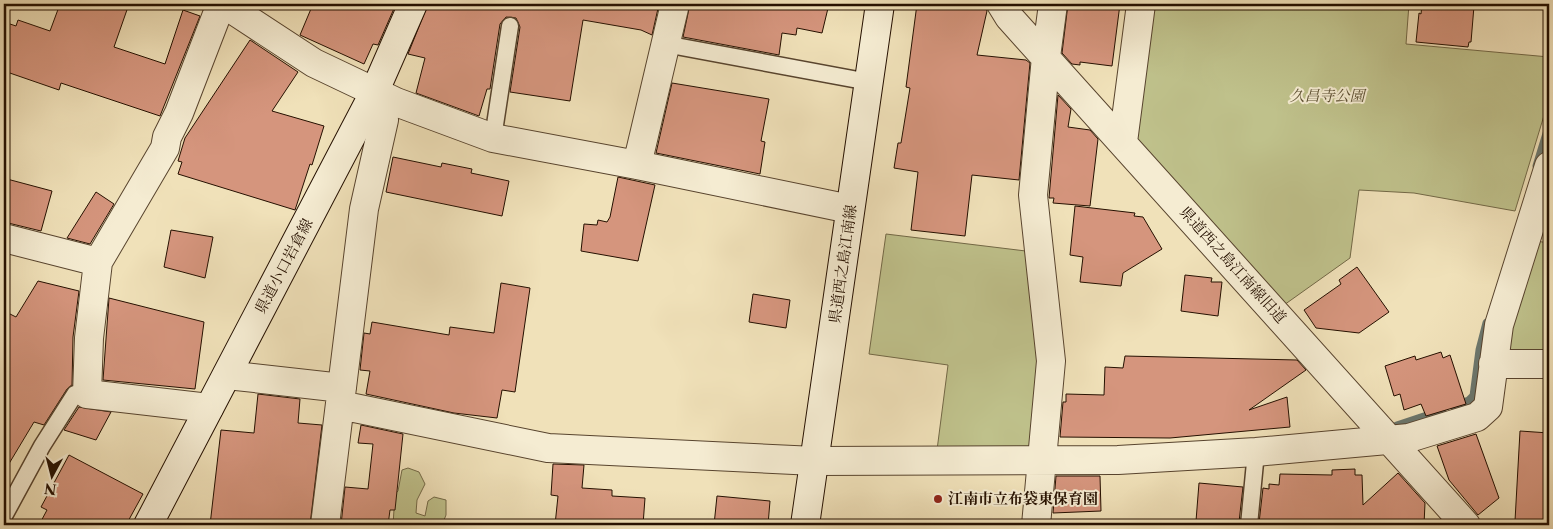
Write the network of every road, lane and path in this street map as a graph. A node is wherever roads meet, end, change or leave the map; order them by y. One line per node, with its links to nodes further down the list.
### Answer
1 (221, 4): 20 (street)
2 (224, 4): 13 (street)
3 (413, 4): 13 (street, 県道小口岩倉線)
4 (675, 4): 10 (street)
5 (880, 4): 12 (street, 県道西之島江南線)
6 (1001, 4): 11 (street, 県道西之島江南線旧道)
7 (1053, 4): 11 (street)
8 (1141, 4): 15 (street)
9 (510, 26): 14 (lane)
10 (665, 44): 12 (lane); 16 (street)
11 (1046, 57): 15 (street, 県道西之島江南線旧道); 30 (street)
12 (869, 82): 18 (street, 県道西之島江南線)
13 (374, 93): 14 (street); 23 (street, 県道小口岩倉線); 25 (street)
14 (493, 138): 16 (street)
15 (1123, 142): 27 (street, 県道西之島江南線旧道)
16 (637, 164): 18 (street)
17 (1549, 166): 21 (street)
18 (850, 209): 29 (street, 県道西之島江南線)
19 (4, 238): 20 (street)
20 (98, 262): 24 (street)
21 (1493, 364): 22 (street); 27 (street)
22 (1549, 364)
23 (226, 375): 25 (street); 26 (street, 県道小口岩倉線)
24 (86, 394): 26 (street); 31 (lane)
25 (341, 397): 29 (street); 34 (street)
26 (209, 408): 33 (street, 県道小口岩倉線)
27 (1391, 440): 28 (street); 32 (street, 県道西之島江南線旧道)
28 (1256, 452): 30 (street); 37 (lane)
29 (815, 460): 30 (street); 35 (street, 県道西之島江南線)
30 (1043, 460): 36 (street)
31 (4, 516)
32 (1454, 521)
33 (148, 525)
34 (325, 525)
35 (806, 525)
36 (1036, 525)
37 (1249, 525)

